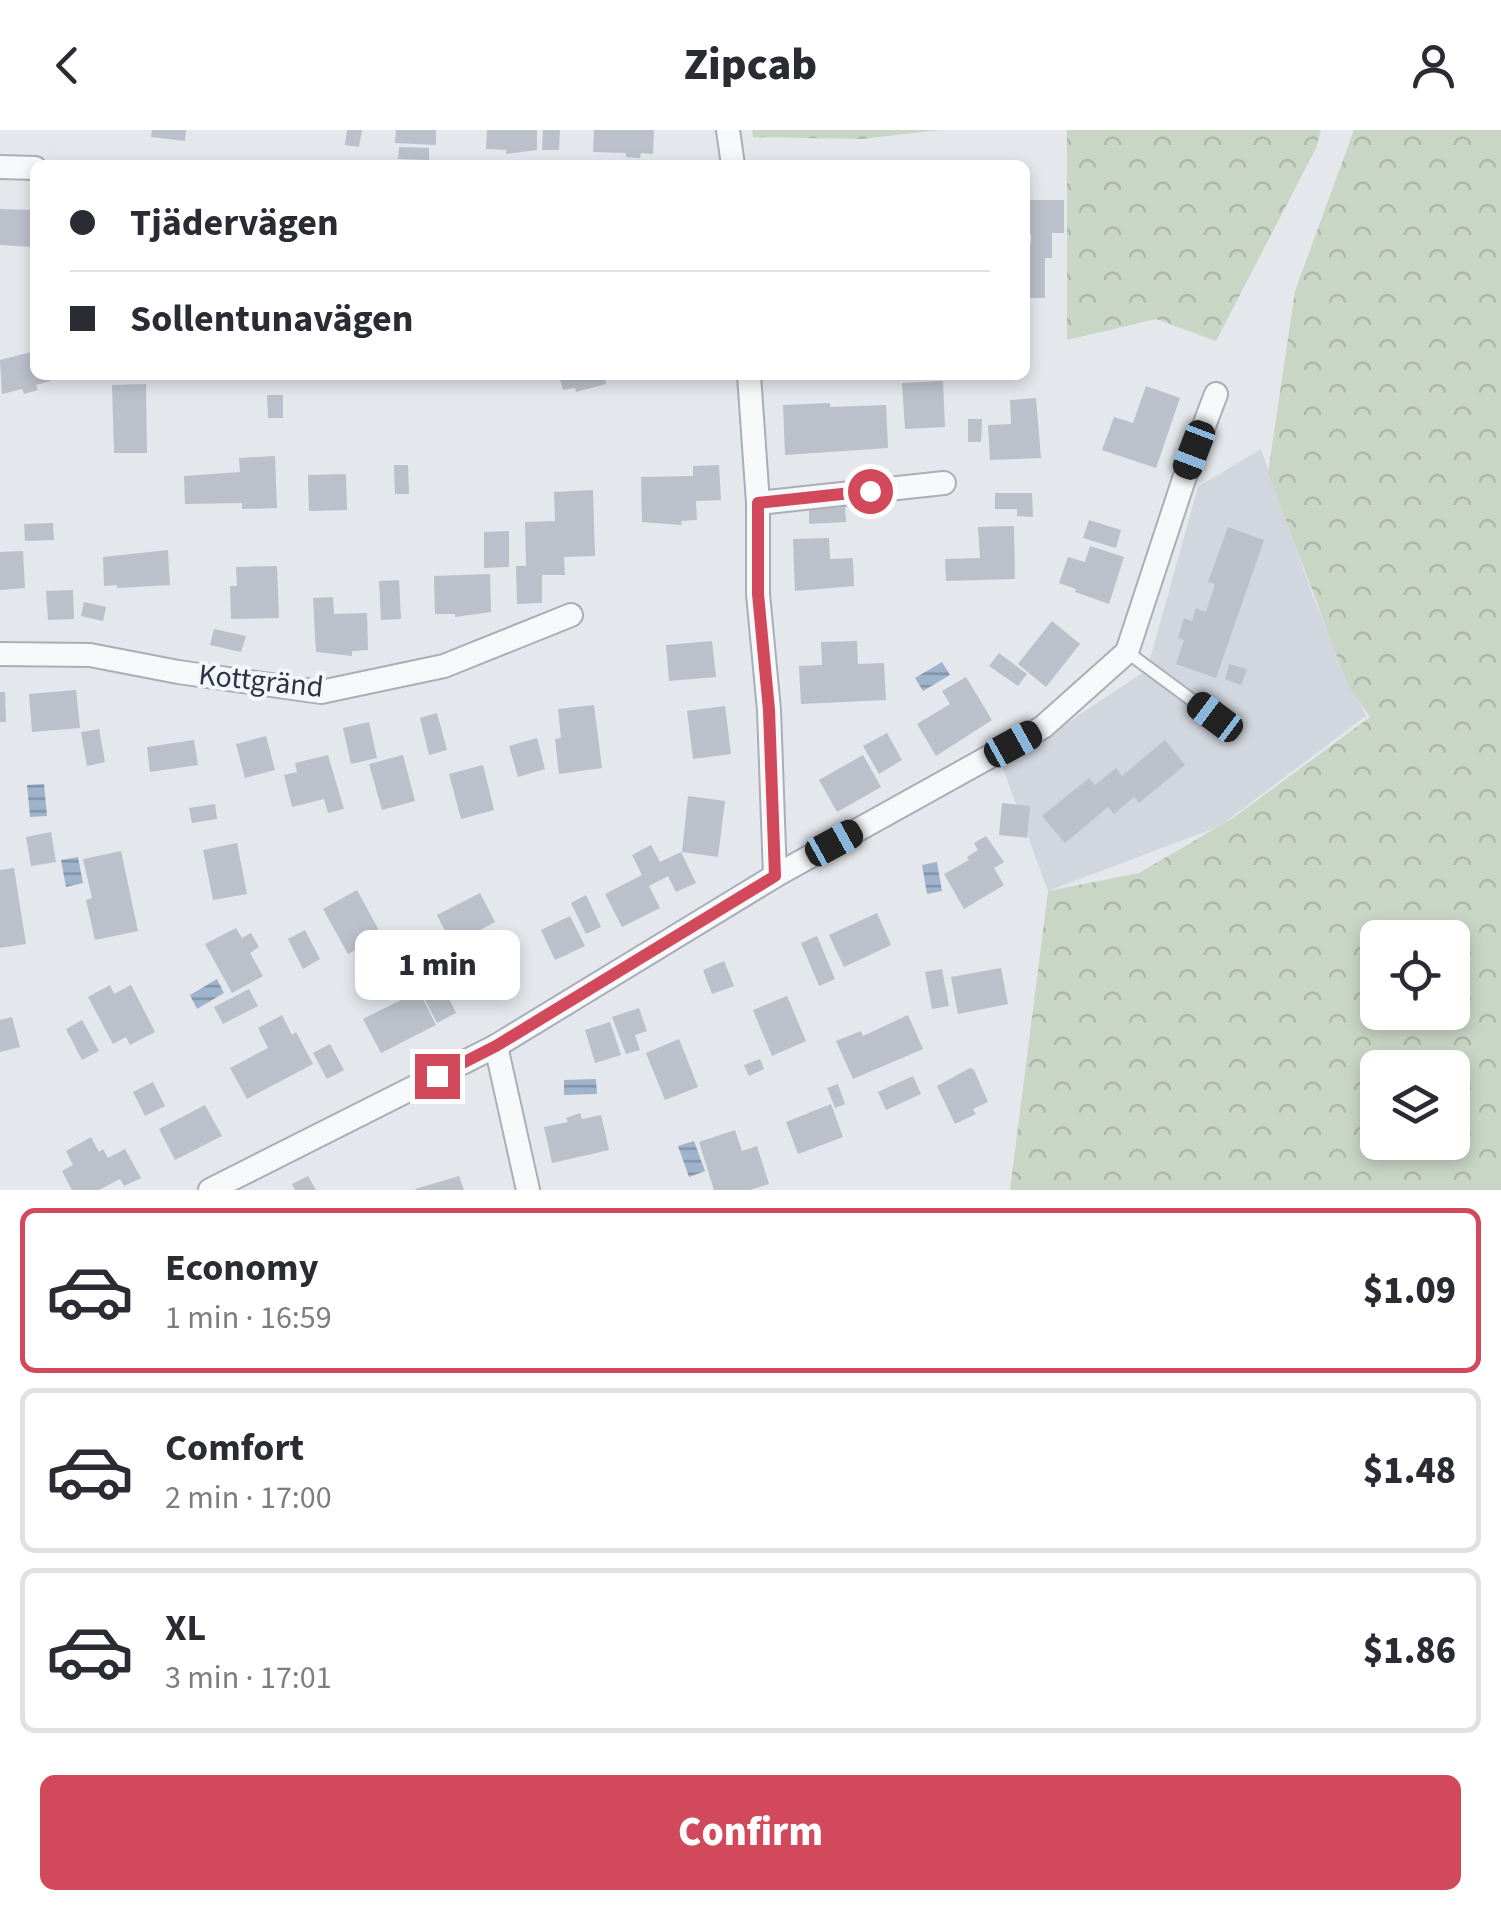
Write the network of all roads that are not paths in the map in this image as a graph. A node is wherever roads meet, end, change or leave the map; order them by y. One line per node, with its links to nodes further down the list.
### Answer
1 (728, 130): 2 (street)
2 (732, 160)
3 (0, 167): 4 (street)
4 (30, 168)
5 (749, 380): 8 (street)
6 (1216, 394): 10 (street)
7 (944, 484): 8 (street)
8 (758, 503): 13 (street)
9 (571, 615): 11 (street, Kottgränd)
10 (1127, 652): 12 (lane); 13 (street)
11 (0, 654)
12 (1215, 717)
13 (775, 876): 14 (street)
14 (496, 1046): 15 (street); 16 (street)
15 (210, 1190)
16 (528, 1190)

